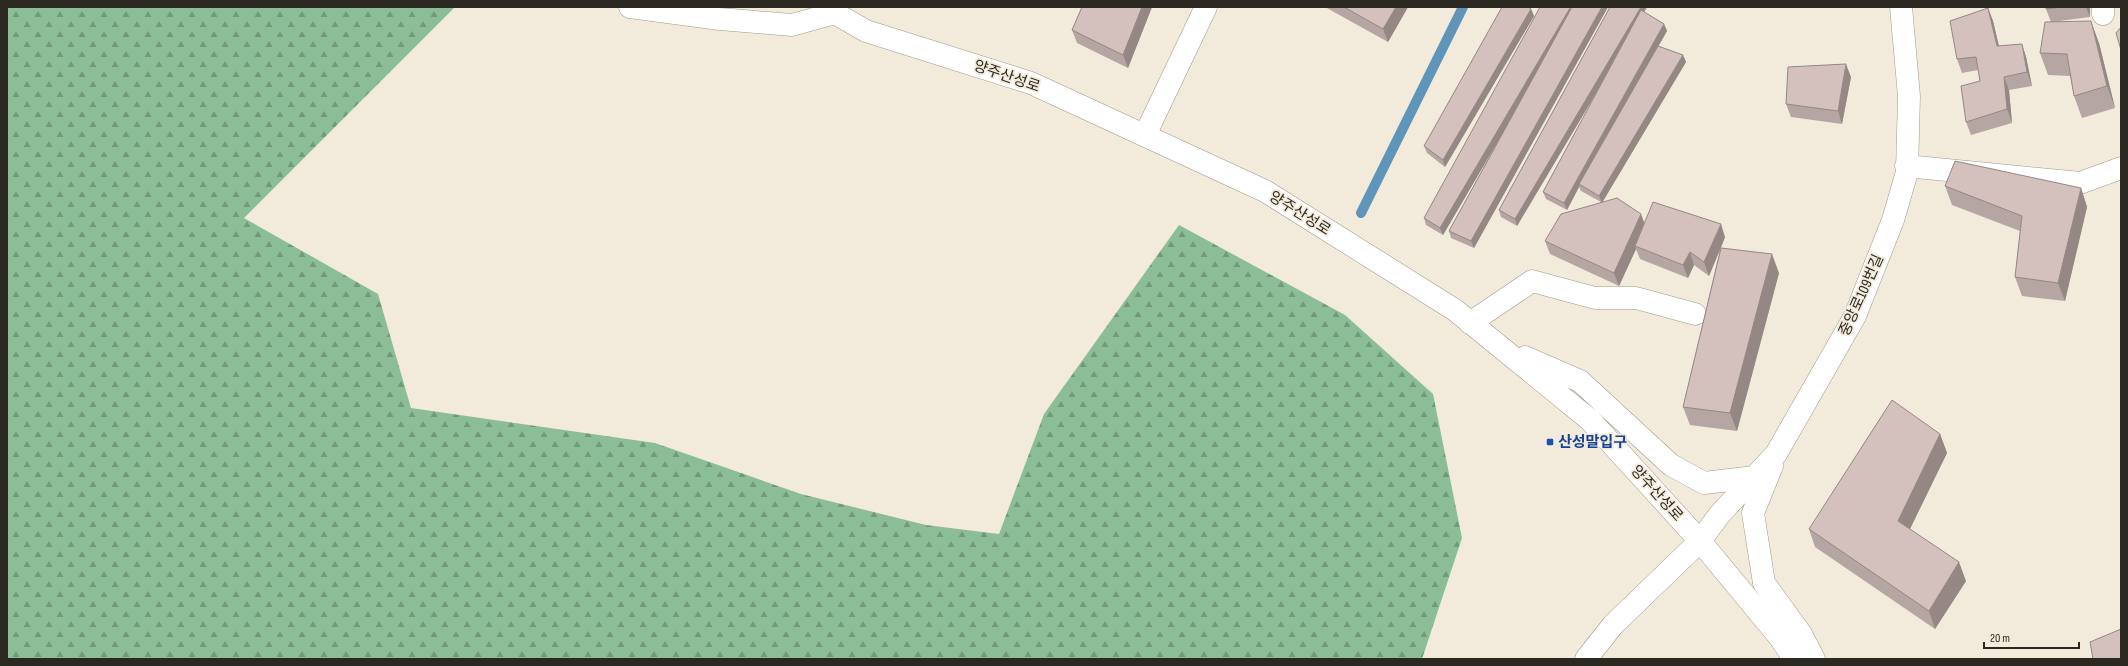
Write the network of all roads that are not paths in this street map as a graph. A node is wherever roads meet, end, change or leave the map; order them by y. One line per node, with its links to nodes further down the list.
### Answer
1 (630, 7): 4 (street)
2 (1206, 7): 5 (street)
3 (1901, 7): 6 (street, 중앙로109번길)
4 (829, 10): 5 (street, 양주산성로)
5 (1145, 135): 9 (street, 양주산성로)
6 (1906, 166): 7 (street); 11 (street, 중앙로109번길)
7 (2121, 168)
8 (1695, 314): 9 (street)
9 (1470, 323): 10 (street, 양주산성로)
10 (1500, 347): 12 (street); 13 (street, 양주산성로)
11 (1776, 454): 12 (street, 중앙로109번길); 16 (street)
12 (1755, 477): 13 (street, 중앙로109번길)
13 (1700, 541): 14 (street); 15 (street, 양주산성로)
14 (1586, 659)
15 (1794, 659)
16 (1814, 659)

